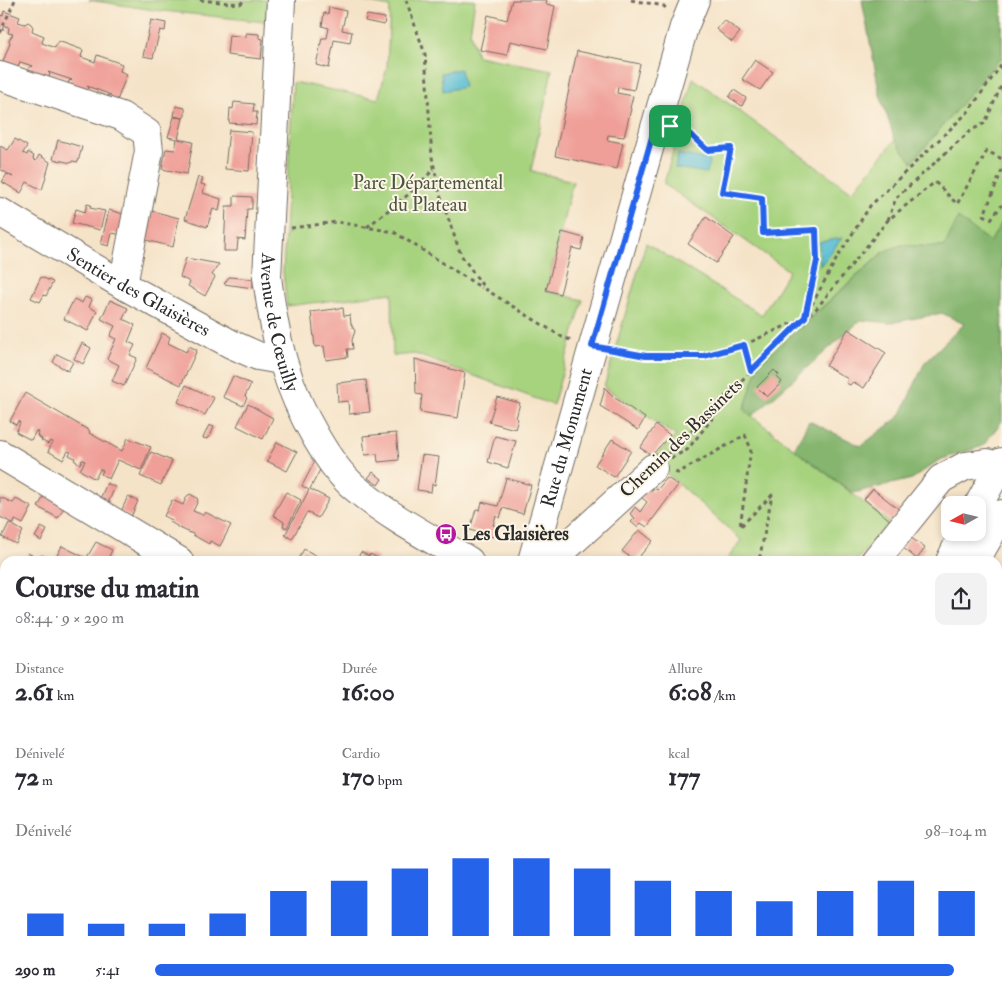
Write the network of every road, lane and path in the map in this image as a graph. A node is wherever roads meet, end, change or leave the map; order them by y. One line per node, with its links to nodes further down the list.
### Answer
1 (15, 0): 9 (path)
2 (200, 0): 3 (path)
3 (245, 0)
4 (281, 0): 21 (street, Avenue de Cœuilly)
5 (406, 0): 15 (path)
6 (632, 0): 8 (path)
7 (695, 0): 8 (street, Rue du Monument)
8 (684, 27): 13 (street, Rue du Monument)
9 (0, 33)
10 (1002, 64): 24 (path, Chemin des Bassinets)
11 (0, 76): 22 (street)
12 (1002, 84): 19 (path)
13 (656, 123): 24 (path); 26 (street, Rue du Monument)
14 (1002, 159): 19 (path)
15 (434, 169): 20 (path); 23 (path)
16 (1002, 170): 17 (path)
17 (1002, 205)
18 (0, 212): 22 (street, Sentier des Glaisières)
19 (888, 220): 24 (path)
20 (367, 228): 21 (path); 23 (path)
21 (270, 230): 27 (street, Avenue de Cœuilly)
22 (123, 285): 27 (street, Sentier des Glaisières)
23 (485, 289): 26 (path)
24 (805, 317): 25 (path); 28 (path, Chemin des Bassinets)
25 (744, 345): 26 (path); 28 (path)
26 (592, 346): 37 (street, Rue du Monument)
27 (281, 360): 36 (street, Avenue de Cœuilly)
28 (751, 371): 31 (path, Chemin des Bassinets); 31 (path)
29 (0, 454): 35 (street)
30 (1001, 466): 32 (street); 40 (street)
31 (664, 467): 38 (street, Chemin des Bassinets); 39 (path)
32 (984, 496)
33 (1002, 514): 42 (street)
34 (960, 541): 41 (street)
35 (171, 556)
36 (460, 556)
37 (533, 556)
38 (554, 556)
39 (760, 556)
40 (879, 556)
41 (952, 556)
42 (978, 556)

